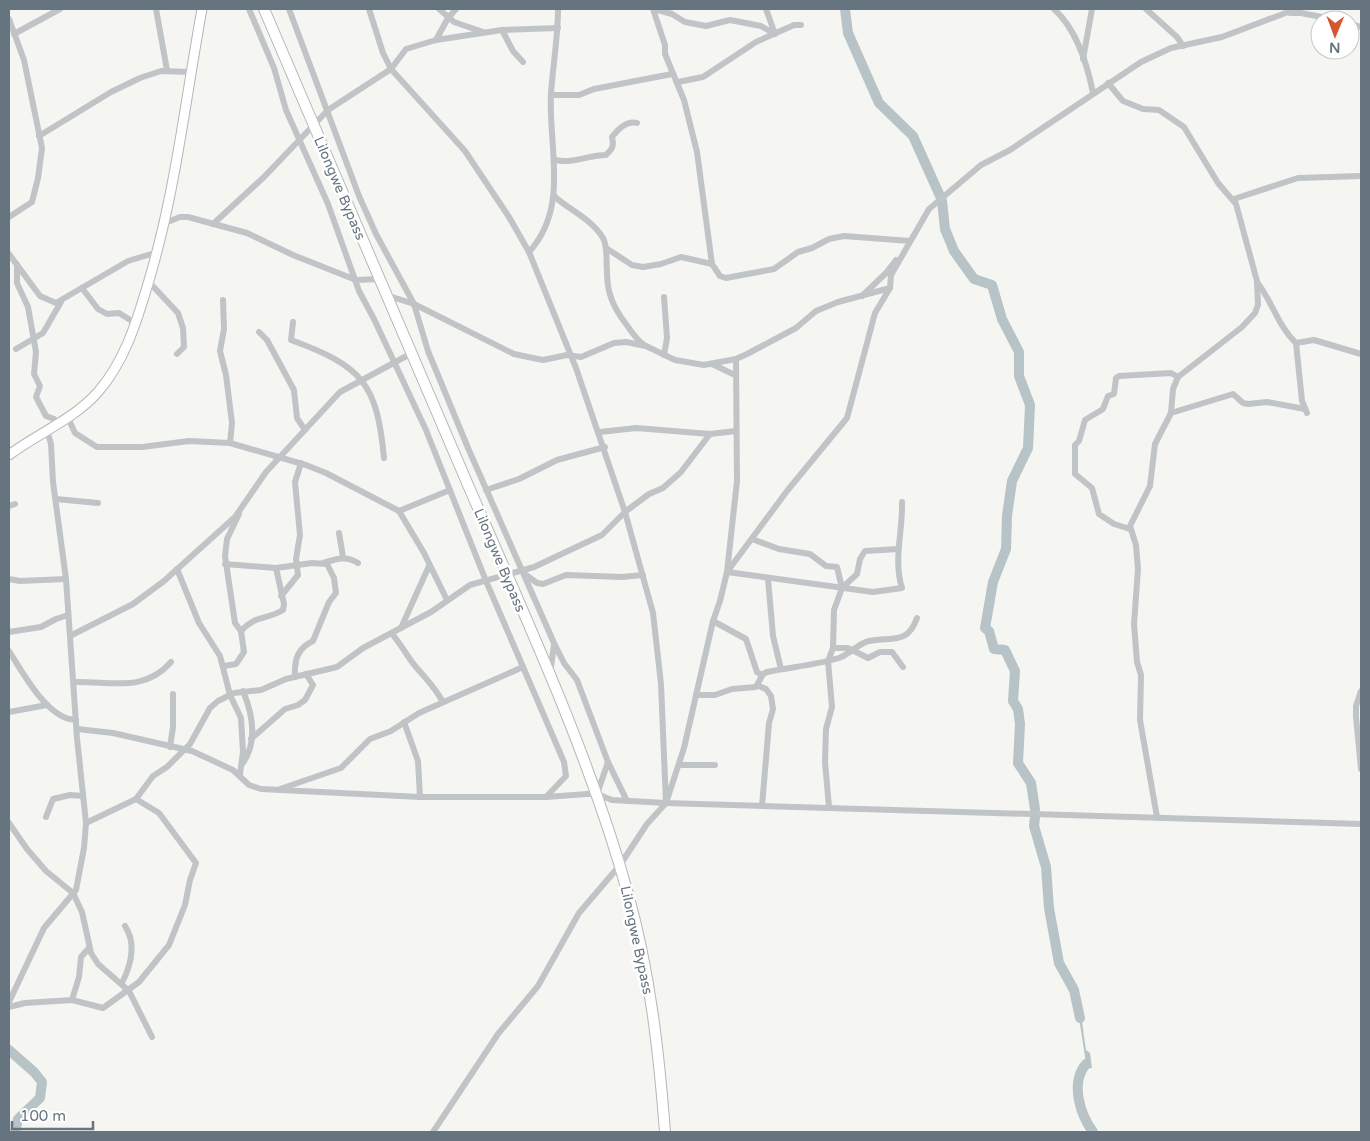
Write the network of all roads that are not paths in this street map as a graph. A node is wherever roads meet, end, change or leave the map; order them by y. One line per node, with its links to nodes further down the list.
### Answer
1 (60, 9): 26 (street)
2 (156, 9): 33 (street)
3 (202, 9): 34 (street)
4 (249, 9): 44 (street)
5 (264, 9): 42 (main road, Lilongwe Bypass)
6 (289, 9): 40 (street)
7 (369, 9): 32 (street)
8 (439, 9): 19 (street)
9 (456, 9): 19 (street)
10 (558, 9): 22 (street)
11 (654, 9): 25 (street); 35 (street)
12 (766, 9): 25 (street)
13 (1054, 9): 30 (street)
14 (1092, 9): 30 (street)
15 (1146, 9): 29 (street)
16 (1296, 9): 17 (street)
17 (1286, 14): 18 (street); 29 (street)
18 (1310, 15)
19 (448, 18): 24 (street); 27 (street)
20 (9, 19): 26 (street)
21 (801, 25): 25 (street)
22 (558, 28): 23 (street); 39 (street)
23 (502, 30): 24 (street); 31 (street)
24 (485, 33): 27 (street)
25 (775, 34): 36 (street)
26 (15, 37): 28 (street); 43 (street)
27 (436, 40): 32 (street)
28 (9, 42)
29 (1183, 46): 37 (street)
30 (1083, 60): 38 (street)
31 (523, 62)
32 (391, 69): 40 (street); 55 (street)
33 (167, 70): 34 (street); 43 (street)
34 (190, 72): 50 (street)
35 (672, 74): 36 (street); 39 (street)
36 (678, 82): 57 (street)
37 (1108, 84): 38 (street); 48 (street)
38 (1093, 93): 52 (street)
39 (551, 95): 45 (street)
40 (328, 110): 42 (street); 71 (street)
41 (637, 123): 45 (street)
42 (313, 124): 44 (street); 59 (main road, Lilongwe Bypass)
43 (39, 136): 49 (street)
44 (299, 139): 51 (street); 60 (street)
45 (555, 160): 47 (street)
46 (1361, 176): 48 (street)
47 (554, 196): 53 (street); 55 (street)
48 (1234, 200): 61 (street)
49 (9, 217)
50 (166, 223): 51 (street); 54 (street)
51 (212, 224): 60 (street)
52 (910, 241): 57 (street); 64 (street); 67 (street)
53 (606, 248): 57 (street); 78 (street)
54 (158, 252): 62 (street); 63 (street)
55 (529, 252): 84 (street)
56 (9, 254): 58 (street)
57 (712, 264)
58 (17, 265): 66 (street); 72 (street)
59 (379, 279): 60 (street); 65 (main road, Lilongwe Bypass)
60 (356, 280): 86 (street)
61 (1257, 281): 77 (street); 89 (street)
62 (149, 282): 74 (street); 81 (street)
63 (82, 288): 70 (street); 74 (street)
64 (890, 288): 67 (street); 115 (street)
65 (386, 295): 71 (street); 80 (main road, Lilongwe Bypass)
66 (40, 296): 70 (street); 72 (street)
67 (862, 296): 85 (street)
68 (664, 297): 83 (street)
69 (223, 300): 99 (street)
70 (61, 302): 76 (street)
71 (414, 304): 84 (street); 106 (street)
72 (28, 307): 76 (street)
73 (293, 322): 90 (street)
74 (135, 323): 92 (street)
75 (259, 332): 95 (street)
76 (34, 340): 79 (street); 93 (street)
77 (1296, 343): 82 (street); 91 (street)
78 (646, 346): 83 (street); 84 (street)
79 (16, 349)
80 (412, 353): 86 (street); 128 (main road, Lilongwe Bypass)
81 (176, 354)
82 (1361, 354)
83 (664, 355): 87 (street)
84 (570, 356): 97 (street)
85 (736, 359): 87 (street); 88 (street)
86 (394, 362): 90 (street); 105 (street)
87 (712, 364): 88 (street)
88 (736, 375): 96 (street)
89 (1178, 377): 91 (street); 113 (street)
90 (362, 379): 95 (street); 103 (street)
91 (1171, 413): 113 (street)
92 (68, 418): 93 (street); 99 (street)
93 (57, 425): 94 (street)
94 (47, 430): 101 (street); 107 (street)
95 (305, 430): 102 (street)
96 (736, 431): 98 (street); 126 (street)
97 (600, 432): 98 (street); 100 (street)
98 (710, 434): 112 (street)
99 (230, 443): 102 (street)
100 (604, 447): 106 (street); 112 (street)
101 (9, 455)
102 (278, 458): 104 (street); 110 (street)
103 (384, 458)
104 (301, 463): 111 (street); 121 (street)
105 (450, 490): 111 (street); 132 (street)
106 (486, 490): 125 (street)
107 (56, 499): 108 (street); 130 (street)
108 (98, 502)
109 (902, 502): 116 (street)
110 (242, 507): 120 (street); 124 (street)
111 (399, 511): 122 (street)
112 (626, 512): 125 (street); 127 (street)
113 (1130, 529): 191 (street)
114 (339, 534): 117 (street)
115 (752, 539): 126 (street); 133 (street)
116 (898, 549): 133 (street); 133 (street)
117 (344, 558): 118 (street); 119 (street)
118 (323, 563): 121 (street); 156 (street)
119 (358, 563)
120 (226, 564): 123 (street); 140 (street)
121 (296, 564): 123 (street); 134 (street)
122 (429, 566): 135 (street); 139 (street)
123 (276, 568): 134 (street)
124 (177, 569): 143 (street); 150 (street)
125 (523, 571): 127 (street); 128 (street); 144 (street)
126 (727, 572): 131 (street); 138 (street)
127 (643, 574): 187 (street)
128 (507, 576): 132 (street); 157 (main road, Lilongwe Bypass)
129 (9, 579): 130 (street)
130 (66, 579): 136 (street)
131 (768, 579): 133 (street); 153 (street)
132 (486, 581): 135 (street); 151 (street)
133 (842, 588): 145 (street)
134 (281, 596): 140 (street)
135 (447, 600): 139 (street)
136 (68, 615): 141 (street); 143 (street)
137 (917, 618): 146 (street)
138 (712, 622): 155 (street); 164 (street)
139 (401, 628): 142 (street)
140 (241, 631): 150 (street)
141 (9, 632)
142 (392, 634): 154 (street); 165 (street)
143 (70, 636): 158 (street)
144 (554, 643): 157 (street); 174 (street)
145 (833, 648): 146 (street); 148 (street)
146 (854, 651): 148 (street); 152 (street)
147 (10, 655): 166 (street)
148 (828, 661): 153 (street); 189 (street)
149 (171, 662): 158 (street)
150 (224, 666): 163 (street)
151 (523, 667): 165 (street); 184 (street)
152 (903, 667)
153 (781, 669): 155 (street)
154 (306, 674): 156 (street); 171 (street)
155 (762, 676): 159 (street)
156 (295, 677): 161 (street)
157 (550, 678): 181 (main road, Lilongwe Bypass)
158 (74, 682): 168 (street)
159 (759, 686): 164 (street); 188 (street)
160 (1361, 691): 178 (street)
161 (243, 692): 163 (street); 171 (street)
162 (173, 694): 172 (street)
163 (230, 695): 173 (street); 175 (street)
164 (696, 695): 176 (street)
165 (443, 702): 169 (street)
166 (47, 705): 167 (street); 168 (street)
167 (9, 712)
168 (76, 720): 170 (street)
169 (404, 722): 180 (street); 183 (street)
170 (77, 729): 172 (street); 182 (street)
171 (252, 739): 175 (street)
172 (170, 747): 173 (street)
173 (184, 750): 179 (street); 185 (street)
174 (608, 762): 181 (street); 186 (street)
175 (242, 764): 179 (street)
176 (680, 765): 177 (street); 187 (street)
177 (715, 765)
178 (1361, 769)
179 (240, 774): 180 (street)
180 (278, 790): 183 (street)
181 (597, 794): 184 (street); 186 (street); 195 (main road, Lilongwe Bypass)
182 (83, 796): 190 (street); 193 (street)
183 (420, 796): 184 (street)
184 (546, 797)
185 (136, 799): 193 (street); 200 (street)
186 (627, 801): 187 (street)
187 (666, 803): 188 (street); 195 (street)
188 (762, 806): 189 (street)
189 (829, 807): 191 (street)
190 (46, 817)
191 (1157, 817): 194 (street)
192 (9, 823): 196 (street)
193 (86, 823): 196 (street)
194 (1361, 824)
195 (620, 865): 204 (street); 205 (main road, Lilongwe Bypass)
196 (73, 894): 198 (street); 202 (street)
197 (125, 926): 199 (street)
198 (89, 948): 199 (street); 201 (street)
199 (122, 983): 200 (street)
200 (129, 991): 201 (street); 203 (street)
201 (72, 1000): 202 (street)
202 (9, 1001)
203 (152, 1036)
204 (433, 1132)
205 (665, 1132)

